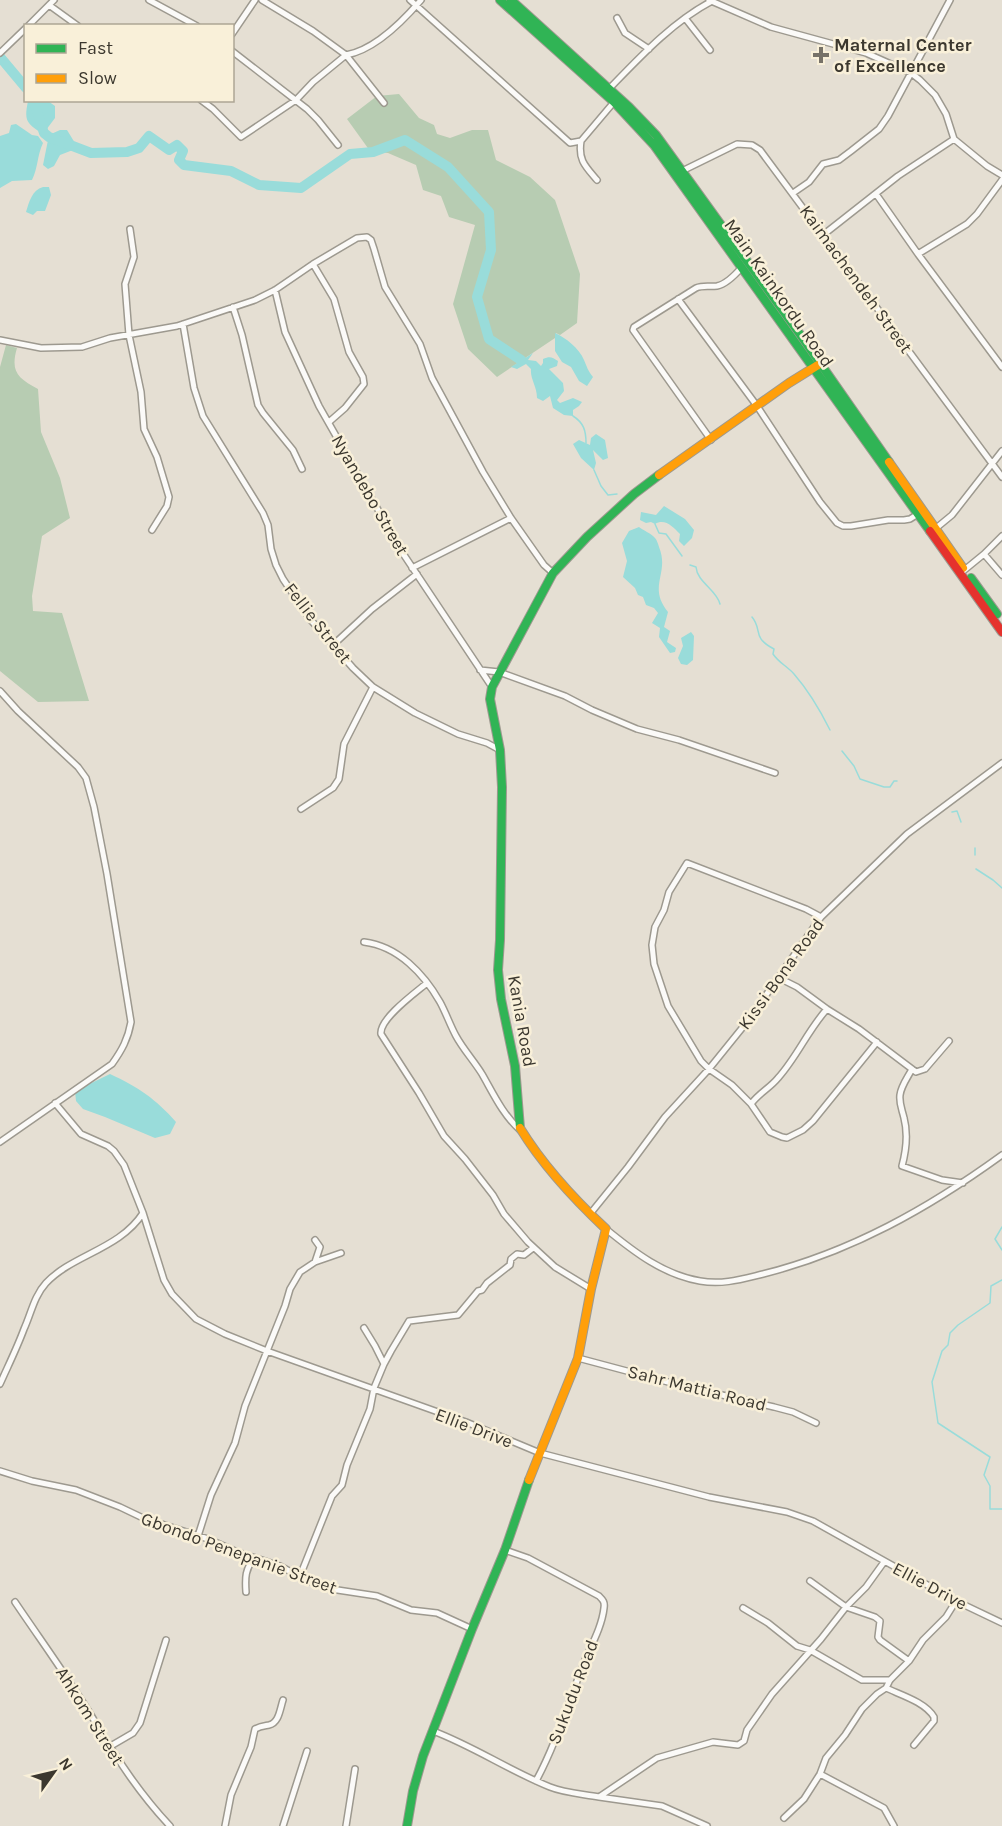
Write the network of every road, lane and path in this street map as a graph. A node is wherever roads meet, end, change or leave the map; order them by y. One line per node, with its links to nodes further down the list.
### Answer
1 (149, 0): 16 (street)
2 (255, 0): 18 (street)
3 (262, 0): 23 (street)
4 (410, 0): 11 (street)
5 (421, 0): 11 (street)
6 (500, 0): 25 (main road)
7 (511, 0): 25 (main road)
8 (711, 0): 13 (street); 24 (street)
9 (950, 0): 24 (street)
10 (51, 2): 14 (street); 15 (street)
11 (416, 6): 23 (street); 31 (street)
12 (616, 18): 19 (street)
13 (685, 18): 19 (street); 20 (street)
14 (30, 24)
15 (76, 24)
16 (192, 24)
17 (24, 30): 21 (street)
18 (234, 31)
19 (649, 49): 25 (street)
20 (711, 50)
21 (1, 52)
22 (234, 53): 26 (street)
23 (346, 56): 26 (street); 29 (street)
24 (911, 73): 30 (street); 36 (street)
25 (606, 92): 28 (main road); 33 (main road)
26 (296, 100): 27 (street); 32 (street)
27 (204, 102)
28 (614, 102): 31 (street); 33 (main road)
29 (384, 103)
30 (954, 139): 34 (street); 37 (street)
31 (581, 141): 35 (street)
32 (338, 145)
33 (679, 173): 36 (street, Kaimachendeh Street); 38 (main road)
34 (1002, 178): 41 (street)
35 (597, 180)
36 (792, 193): 40 (street, Kaimachendeh Street)
37 (876, 194): 40 (street); 41 (street)
38 (713, 220): 43 (main road, Main Kainkordu Road); 45 (main road)
39 (130, 229): 49 (street)
40 (823, 235): 58 (street, Kaimachendeh Street)
41 (918, 254): 52 (street)
42 (313, 264): 44 (street); 54 (street); 62 (street)
43 (742, 267): 45 (main road, Main Kainkordu Road); 46 (street)
44 (275, 290): 47 (street); 54 (street, Nyandebo Street)
45 (769, 298): 51 (main road)
46 (678, 299): 53 (street); 55 (street)
47 (233, 307): 48 (street); 59 (street)
48 (183, 324): 49 (street); 74 (street, Fellie Street)
49 (129, 335): 50 (street); 63 (street)
50 (0, 340)
51 (817, 366): 53 (main road); 57 (main road)
52 (1002, 367)
53 (757, 406): 55 (main road); 61 (street)
54 (329, 422): 67 (street, Nyandebo Street)
55 (711, 440): 69 (main road)
56 (1002, 451): 58 (street)
57 (887, 464): 61 (main road); 64 (main road)
58 (991, 464): 60 (street, Kaimachendeh Street); 64 (street)
59 (302, 469)
60 (1002, 477)
61 (918, 514): 64 (main road)
62 (511, 518): 67 (street); 69 (street)
63 (152, 530)
64 (933, 530): 68 (main road)
65 (1002, 536): 66 (street)
66 (984, 554): 68 (street); 71 (street)
67 (412, 568): 70 (street, Nyandebo Street)
68 (963, 572): 72 (main road); 73 (main road)
69 (553, 573): 76 (main road)
70 (417, 574): 74 (street); 75 (street, Nyandebo Street)
71 (1002, 575)
72 (1002, 622)
73 (1002, 632)
74 (333, 645): 77 (street, Fellie Street)
75 (480, 670): 76 (street); 78 (street, Nyandebo Street)
76 (499, 672): 78 (main road); 82 (street)
77 (374, 687): 80 (street, Fellie Street); 83 (street)
78 (492, 687): 80 (main road, Kania Road)
79 (0, 691): 93 (street)
80 (500, 750): 95 (main road, Kania Road)
81 (1002, 763): 84 (street, Kissi Bona Road)
82 (775, 773)
83 (301, 809)
84 (821, 918): 86 (street, Kissi Bona Road); 91 (street)
85 (364, 942): 87 (street)
86 (779, 978): 88 (street); 91 (street, Kissi Bona Road)
87 (427, 983): 95 (street); 103 (street)
88 (827, 1009): 90 (street); 94 (street)
89 (949, 1041): 92 (street)
90 (877, 1042): 92 (street); 94 (street)
91 (709, 1069): 94 (street); 100 (street, Kissi Bona Road)
92 (912, 1069): 98 (street)
93 (55, 1104): 96 (street); 99 (street, Ellie Drive)
94 (751, 1104)
95 (523, 1133): 100 (main road, Kania Road)
96 (0, 1142)
97 (1002, 1155): 98 (street)
98 (963, 1183): 101 (street)
99 (143, 1214): 108 (street, Ellie Drive); 111 (street)
100 (590, 1214): 101 (main road, Kania Road)
101 (606, 1229): 106 (main road)
102 (315, 1240): 105 (street)
103 (533, 1248): 106 (street); 110 (street)
104 (341, 1253): 105 (street)
105 (315, 1262): 108 (street)
106 (591, 1289): 109 (main road)
107 (364, 1328): 110 (street)
108 (267, 1351): 112 (street, Ellie Drive); 116 (street)
109 (578, 1358): 113 (street, Sahr Mattia Road); 114 (main road)
110 (384, 1365): 112 (street)
111 (0, 1384)
112 (374, 1388): 114 (street, Ellie Drive); 120 (street)
113 (816, 1422)
114 (540, 1453): 117 (main road); 119 (street, Ellie Drive)
115 (0, 1471): 116 (street, Gbondo Penepanie Street)
116 (198, 1536): 118 (street, Gbondo Penepanie Street)
117 (505, 1550): 128 (main road); 141 (street, Sukudu Road)
118 (255, 1558): 120 (street, Gbondo Penepanie Street); 122 (street)
119 (884, 1562): 123 (street, Ellie Drive); 125 (street)
120 (300, 1576): 128 (street, Gbondo Penepanie Street)
121 (810, 1581): 125 (street)
122 (246, 1592)
123 (956, 1601): 127 (street, Ellie Drive); 131 (street)
124 (15, 1602): 137 (street, Ahkom Street)
125 (846, 1607): 130 (street); 131 (street)
126 (742, 1608): 130 (street)
127 (1002, 1623)
128 (472, 1629): 135 (main road)
129 (166, 1640): 137 (street)
130 (810, 1650): 132 (street); 142 (street)
131 (909, 1661): 132 (street)
132 (890, 1680): 133 (street)
133 (886, 1688): 136 (street); 140 (street)
134 (283, 1700): 145 (street)
135 (432, 1731): 141 (street); 148 (main road)
136 (914, 1745)
137 (109, 1747): 144 (street, Ahkom Street)
138 (307, 1751): 146 (street)
139 (355, 1769): 147 (street)
140 (820, 1774): 143 (street); 150 (street)
141 (536, 1780): 142 (street)
142 (599, 1797): 149 (street)
143 (784, 1818)
144 (170, 1826)
145 (225, 1826)
146 (283, 1826)
147 (346, 1826)
148 (407, 1826)
149 (707, 1826)
150 (894, 1826)

